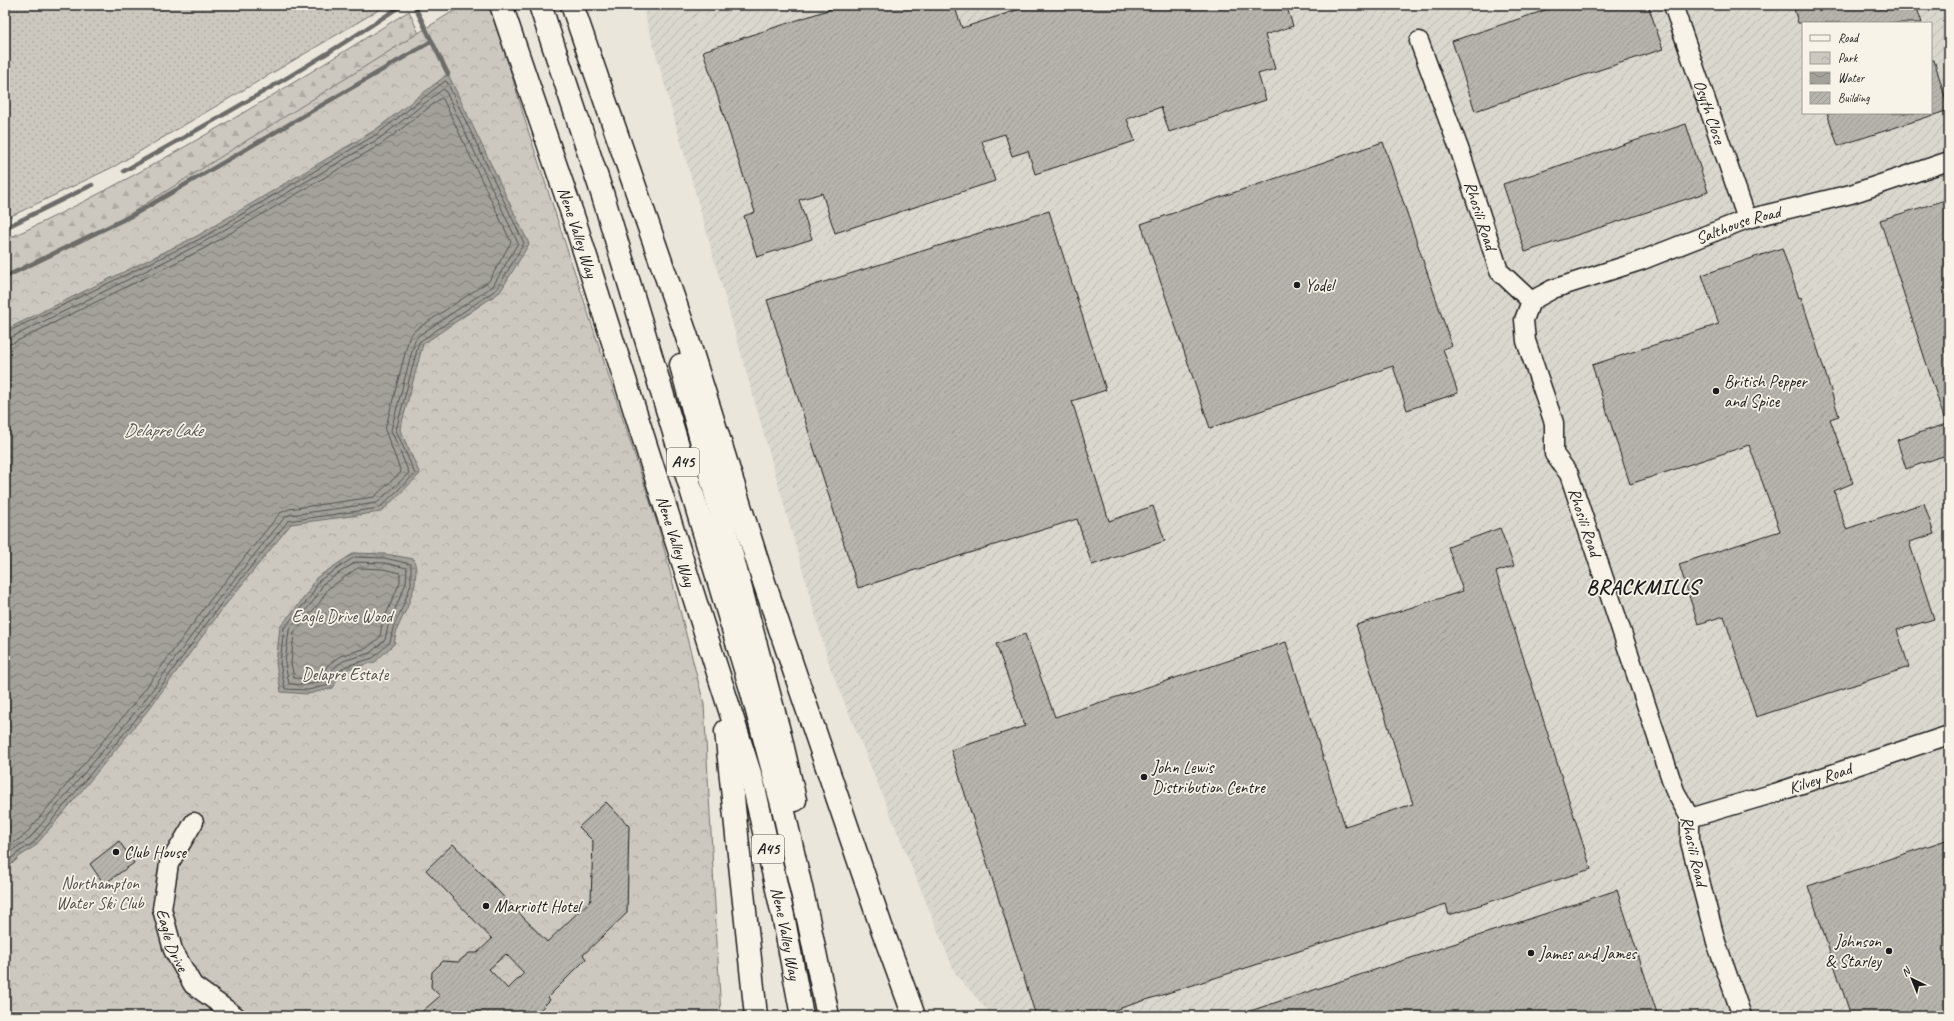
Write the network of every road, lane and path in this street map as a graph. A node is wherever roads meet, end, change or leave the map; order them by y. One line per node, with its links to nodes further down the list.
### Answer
1 (501, 5): 10 (highway, Nene Valley Way / A45)
2 (540, 5): 14 (highway, Nene Valley Way / A45)
3 (572, 5): 7 (highway)
4 (1673, 5): 8 (street, Osyth Close)
5 (1419, 41): 9 (street, Rhosili Road)
6 (1949, 161): 8 (street, Salthouse Road)
7 (635, 188): 14 (highway); 19 (highway)
8 (1747, 219): 9 (street, Salthouse Road)
9 (1531, 301): 12 (street, Rhosili Road)
10 (721, 686): 16 (highway); 17 (highway, Nene Valley Way / A45)
11 (1949, 734): 12 (street, Kilvey Road)
12 (1690, 818): 20 (street, Rhosili Road)
13 (194, 822): 15 (street, Eagle Drive)
14 (809, 923): 18 (highway, Nene Valley Way / A45)
15 (236, 1016)
16 (756, 1016)
17 (802, 1016)
18 (828, 1016)
19 (914, 1016)
20 (1742, 1016)

